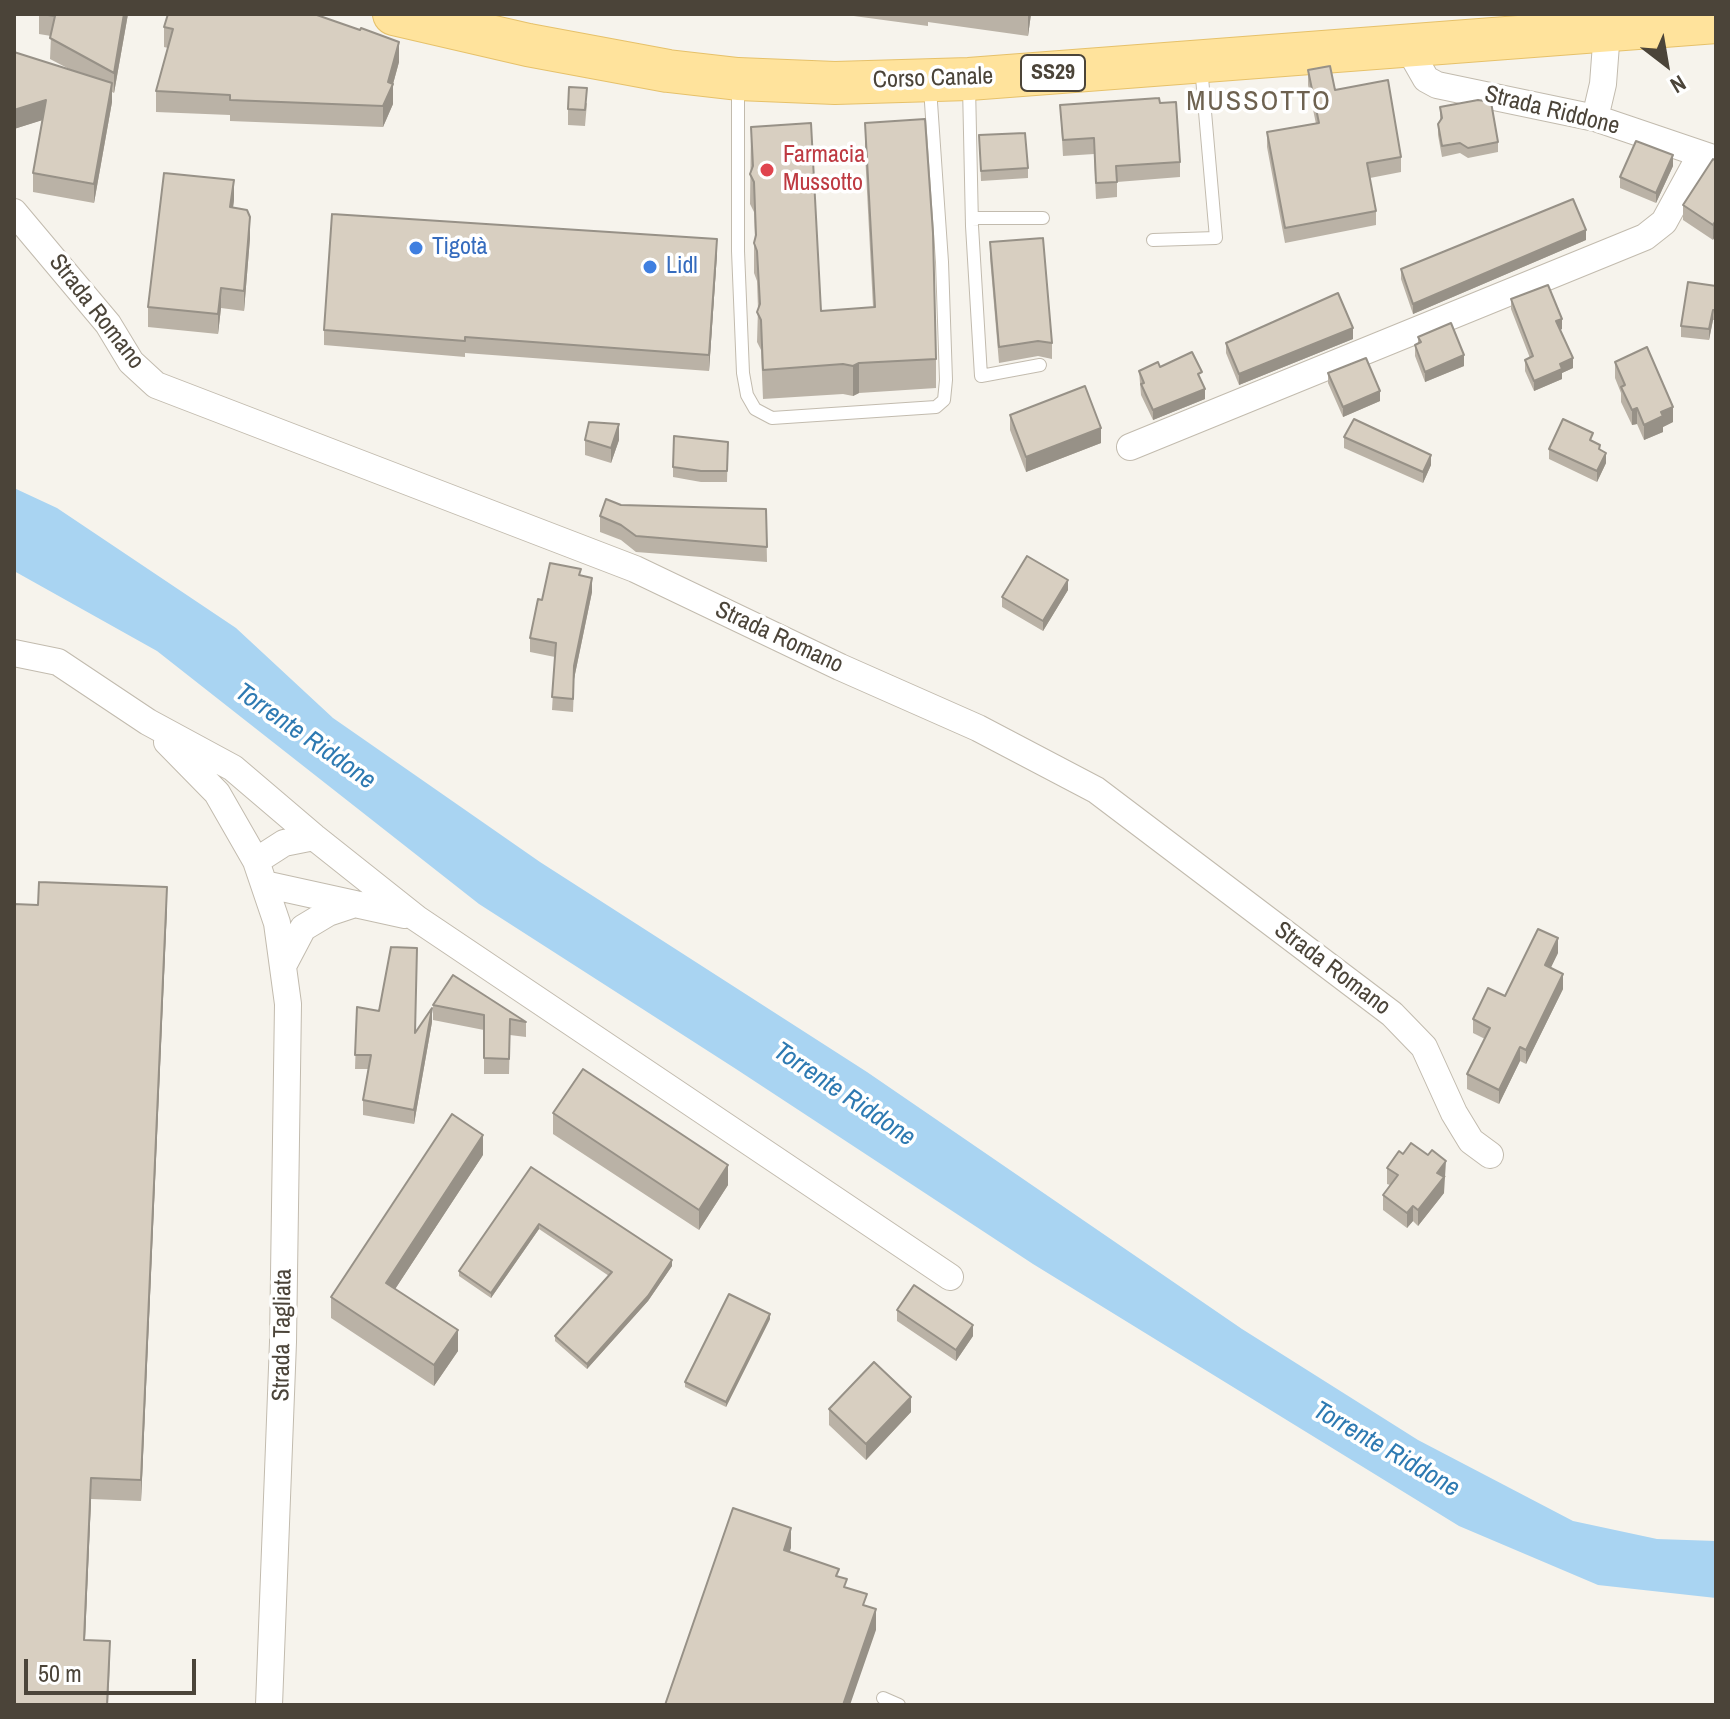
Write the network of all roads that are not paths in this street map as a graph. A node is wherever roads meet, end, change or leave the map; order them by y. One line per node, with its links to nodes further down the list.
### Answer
1 (394, 14): 6 (main road, Corso Canale / SS29)
2 (1716, 22): 3 (main road, Corso Canale / SS29)
3 (1607, 31): 4 (main road, Corso Canale / SS29); 8 (street)
4 (1406, 44): 5 (main road, Corso Canale / SS29); 8 (street, Strada Riddone)
5 (1201, 63): 7 (main road, Corso Canale / SS29); 13 (lane)
6 (738, 79): 7 (main road, Corso Canale / SS29); 7 (lane)
7 (949, 80): 11 (lane)
8 (1595, 118): 9 (street, Strada Riddone)
9 (1709, 156): 15 (street)
10 (14, 212): 23 (street, Strada Romano)
11 (972, 218): 12 (lane); 14 (lane)
12 (1043, 218)
13 (1153, 240)
14 (1040, 365)
15 (1130, 447)
16 (14, 653): 17 (street, Strada Tagliata)
17 (148, 722): 18 (street, Strada Tagliata); 19 (street, Strada Tagliata)
18 (314, 837): 19 (street); 21 (street, Strada Tagliata)
19 (260, 873): 20 (street, Strada Tagliata); 22 (street, Strada Tagliata)
20 (359, 903): 21 (street, Strada Tagliata); 22 (street)
21 (416, 918): 24 (street, Strada Tagliata)
22 (283, 966): 26 (street, Strada Tagliata)
23 (1490, 1155)
24 (950, 1277)
25 (883, 1698): 27 (lane)
26 (269, 1705)
27 (899, 1705)

